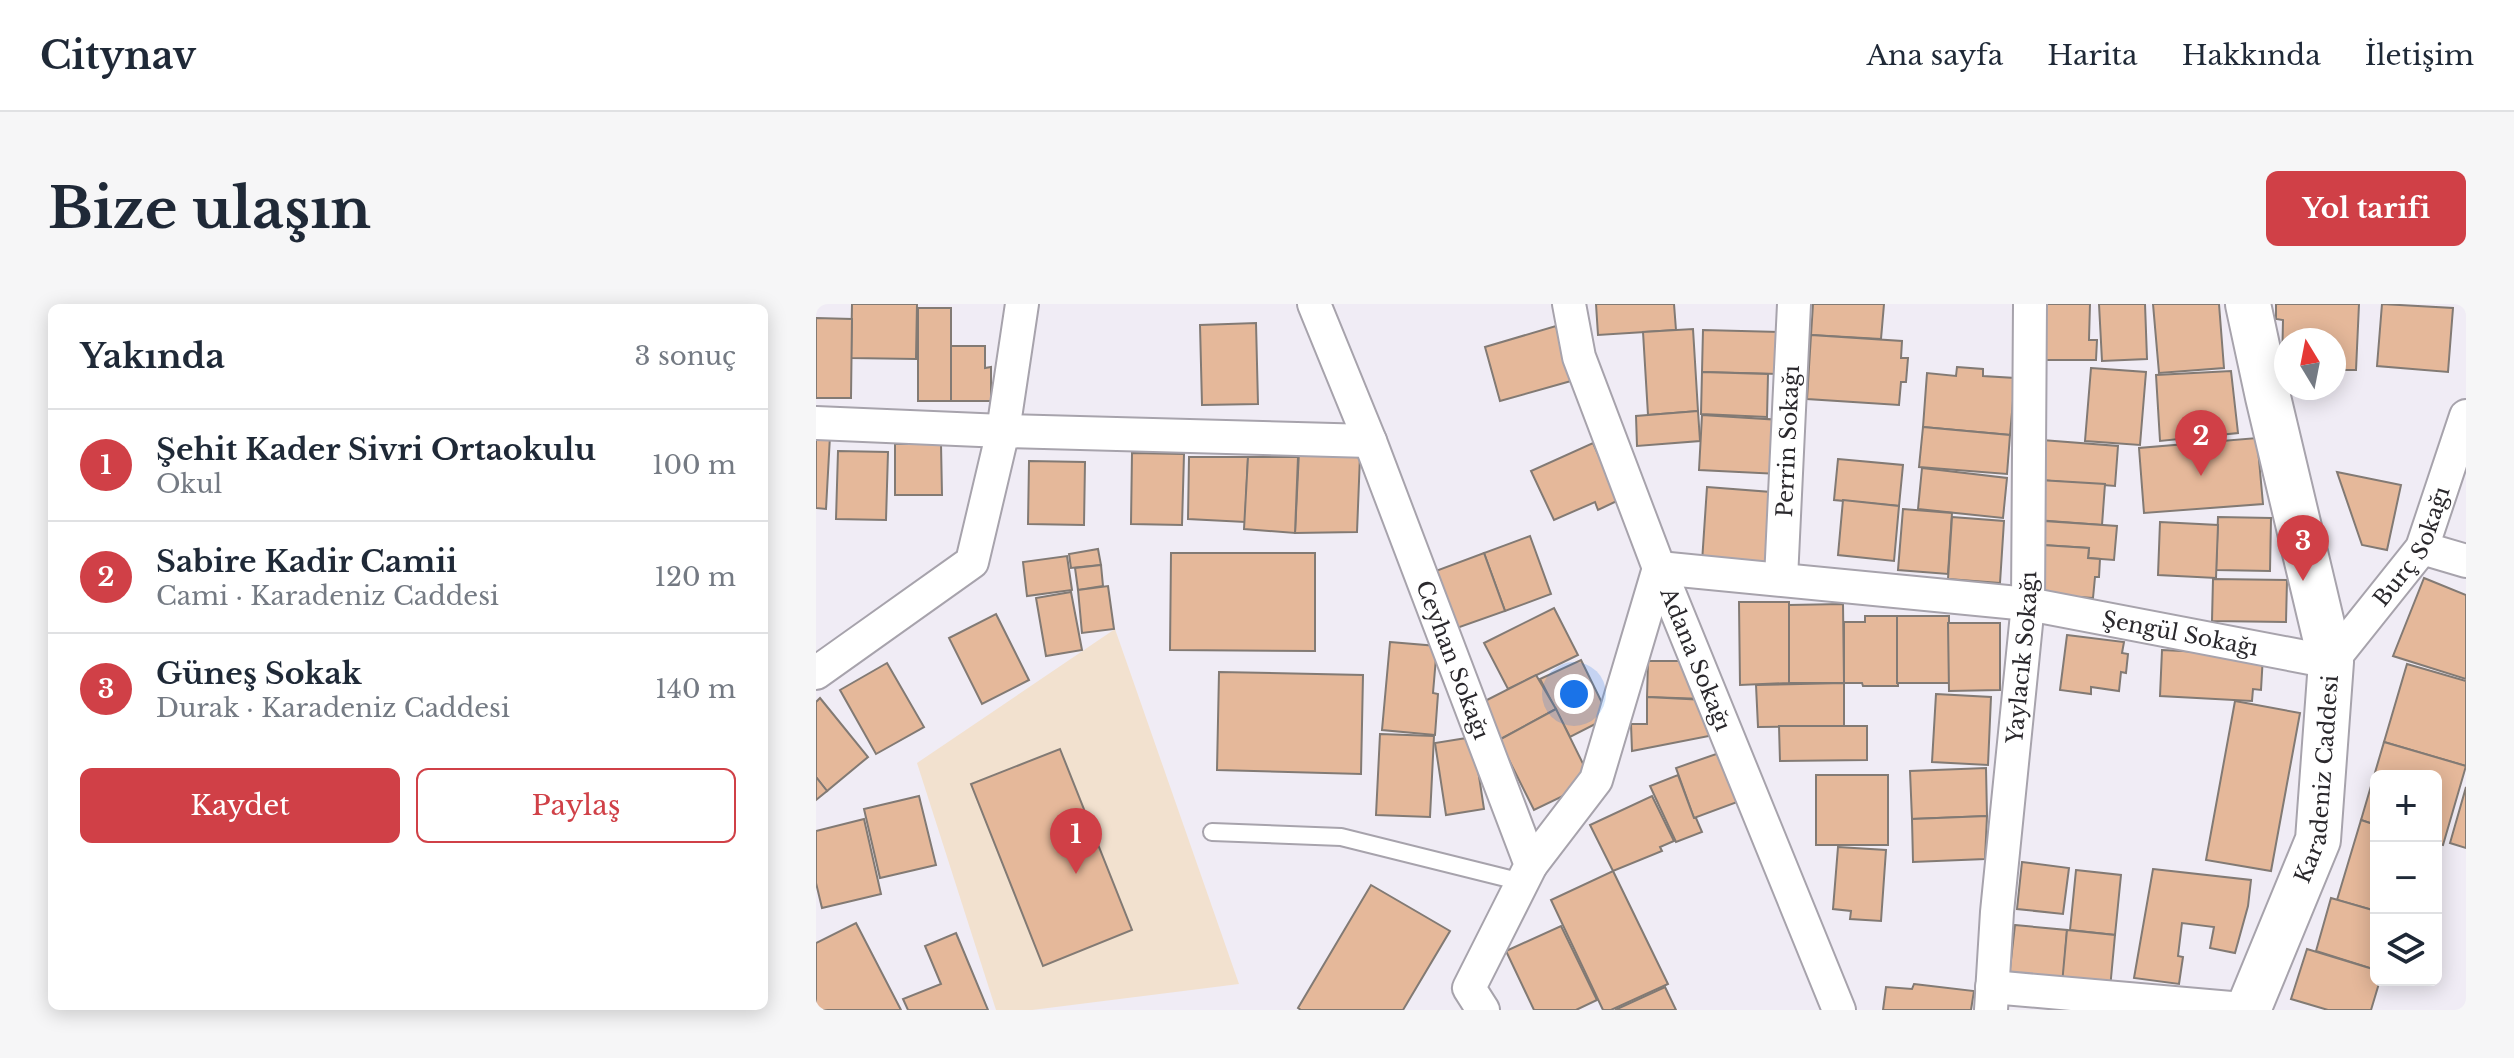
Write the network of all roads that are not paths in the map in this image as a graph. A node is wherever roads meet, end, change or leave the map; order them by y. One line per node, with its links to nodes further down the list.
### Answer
1 (1022, 304): 9 (street)
2 (1314, 304): 10 (street, Ceyhan Sokağı)
3 (1569, 304): 13 (street, Adana Sokağı)
4 (1794, 304): 14 (street, Perrin Sokağı)
5 (2030, 304): 15 (street, Yaylacık Sokağı)
6 (2248, 304): 16 (main road, Karadeniz Caddesi)
7 (2466, 416): 11 (street, Burç Sokağı)
8 (816, 423): 9 (street)
9 (1003, 431): 10 (street); 17 (street)
10 (1370, 441): 19 (street, Ceyhan Sokağı)
11 (2422, 548): 12 (street); 16 (street, Burç Sokağı)
12 (2466, 561)
13 (1659, 568): 14 (street, Şengül Sokağı); 19 (street); 23 (street, Adana Sokağı)
14 (1781, 579): 15 (street, Şengül Sokağı)
15 (2028, 604): 16 (street, Şengül Sokağı); 20 (street, Yaylacık Sokağı)
16 (2331, 662): 22 (main road, Karadeniz Caddesi)
17 (816, 673)
18 (1212, 832): 19 (lane)
19 (1526, 874): 21 (street)
20 (1991, 998): 22 (street)
21 (1469, 1003)
22 (2250, 1009)
23 (1839, 1010)

